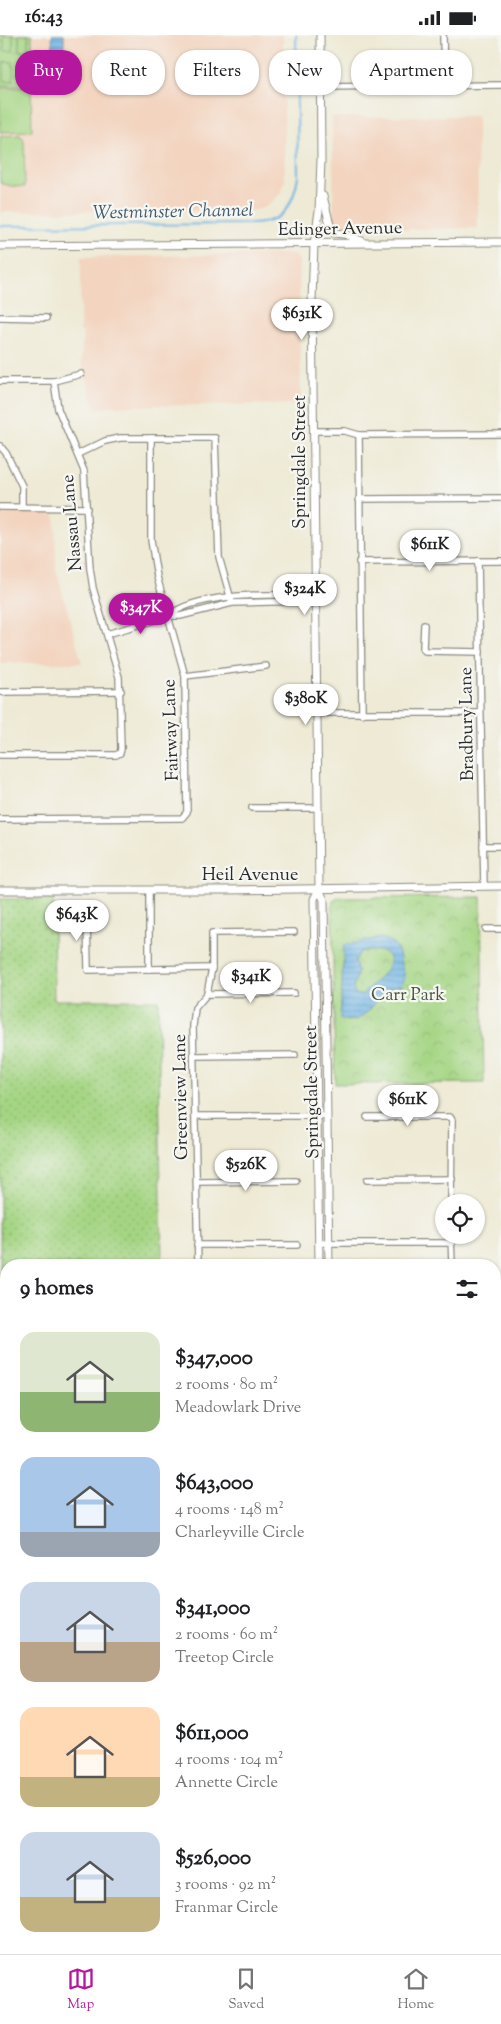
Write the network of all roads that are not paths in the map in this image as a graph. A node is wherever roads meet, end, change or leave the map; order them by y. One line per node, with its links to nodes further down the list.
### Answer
1 (320, 35): 3 (main road, Springdale Street)
2 (443, 35): 4 (street)
3 (320, 50)
4 (443, 50)
5 (472, 85): 6 (street)
6 (501, 85)
7 (320, 95): 8 (main road, Springdale Street)
8 (320, 187): 10 (main road); 11 (main road, Springdale Street)
9 (501, 242): 10 (main road, Edinger Avenue)
10 (367, 243): 11 (main road, Edinger Avenue)
11 (314, 244): 12 (main road, Edinger Avenue); 18 (main road, Springdale Street)
12 (0, 246)
13 (0, 317): 14 (street)
14 (46, 318)
15 (81, 374): 17 (street)
16 (0, 381): 17 (street)
17 (54, 381): 23 (street, Nassau Lane)
18 (314, 431): 20 (street); 32 (main road, Springdale Street)
19 (501, 434): 20 (street)
20 (359, 435): 25 (street)
21 (151, 438): 23 (street); 33 (street); 34 (street, Fairway Lane)
22 (0, 446): 27 (street)
23 (78, 454): 28 (street, Nassau Lane)
24 (501, 498): 25 (street)
25 (359, 499): 31 (street)
26 (0, 507): 27 (street)
27 (22, 507): 28 (street)
28 (87, 508): 36 (street, Nassau Lane)
29 (478, 561): 30 (street); 31 (street); 37 (street, Bradbury Lane)
30 (501, 561)
31 (359, 562): 44 (street)
32 (316, 598): 33 (street); 42 (main road, Springdale Street)
33 (232, 600): 34 (street)
34 (169, 616): 36 (street); 39 (street, Fairway Lane)
35 (424, 625): 37 (street)
36 (107, 634): 40 (street, Nassau Lane)
37 (480, 652): 43 (street, Bradbury Lane)
38 (266, 667): 39 (street)
39 (185, 676): 48 (street, Fairway Lane)
40 (121, 691): 41 (street); 45 (street, Nassau Lane)
41 (0, 692)
42 (317, 713): 44 (street); 47 (main road, Springdale Street)
43 (480, 713): 44 (street); 49 (street, Bradbury Lane)
44 (362, 714)
45 (0, 755)
46 (252, 808): 47 (street)
47 (318, 808): 53 (main road, Springdale Street)
48 (0, 819)
49 (483, 846): 50 (street); 51 (street, Bradbury Lane)
50 (501, 846)
51 (484, 886): 52 (main road, Heil Avenue); 53 (main road, Heil Avenue)
52 (501, 886)
53 (319, 889): 55 (main road, Heil Avenue); 67 (main road, Springdale Street); 68 (main road, Springdale Street)
54 (0, 890): 55 (main road, Heil Avenue)
55 (148, 890): 61 (street)
56 (87, 915): 61 (street)
57 (486, 929): 58 (street)
58 (501, 929)
59 (294, 932): 60 (street, Greenview Lane)
60 (212, 968): 61 (street); 63 (street, Greenview Lane)
61 (149, 969)
62 (294, 993): 63 (street)
63 (208, 994): 65 (street, Greenview Lane)
64 (295, 1055): 65 (street)
65 (194, 1056): 66 (street, Greenview Lane)
66 (195, 1116): 67 (street); 73 (street, Greenview Lane)
67 (316, 1116): 68 (street); 75 (main road, Springdale Street)
68 (326, 1116): 76 (main road, Springdale Street)
69 (367, 1117): 70 (street)
70 (452, 1179): 71 (street); 74 (street)
71 (367, 1180)
72 (296, 1181): 73 (street)
73 (197, 1182): 79 (street, Greenview Lane)
74 (451, 1194)
75 (319, 1243): 76 (street); 82 (main road, Springdale Street)
76 (329, 1243): 77 (street); 83 (main road, Springdale Street)
77 (435, 1243)
78 (452, 1244): 84 (street)
79 (197, 1245): 80 (street); 81 (street, Greenview Lane)
80 (297, 1245)
81 (198, 1259)
82 (319, 1259)
83 (329, 1259)
84 (452, 1259)
85 (501, 1679): 86 (street)
86 (501, 1699)

